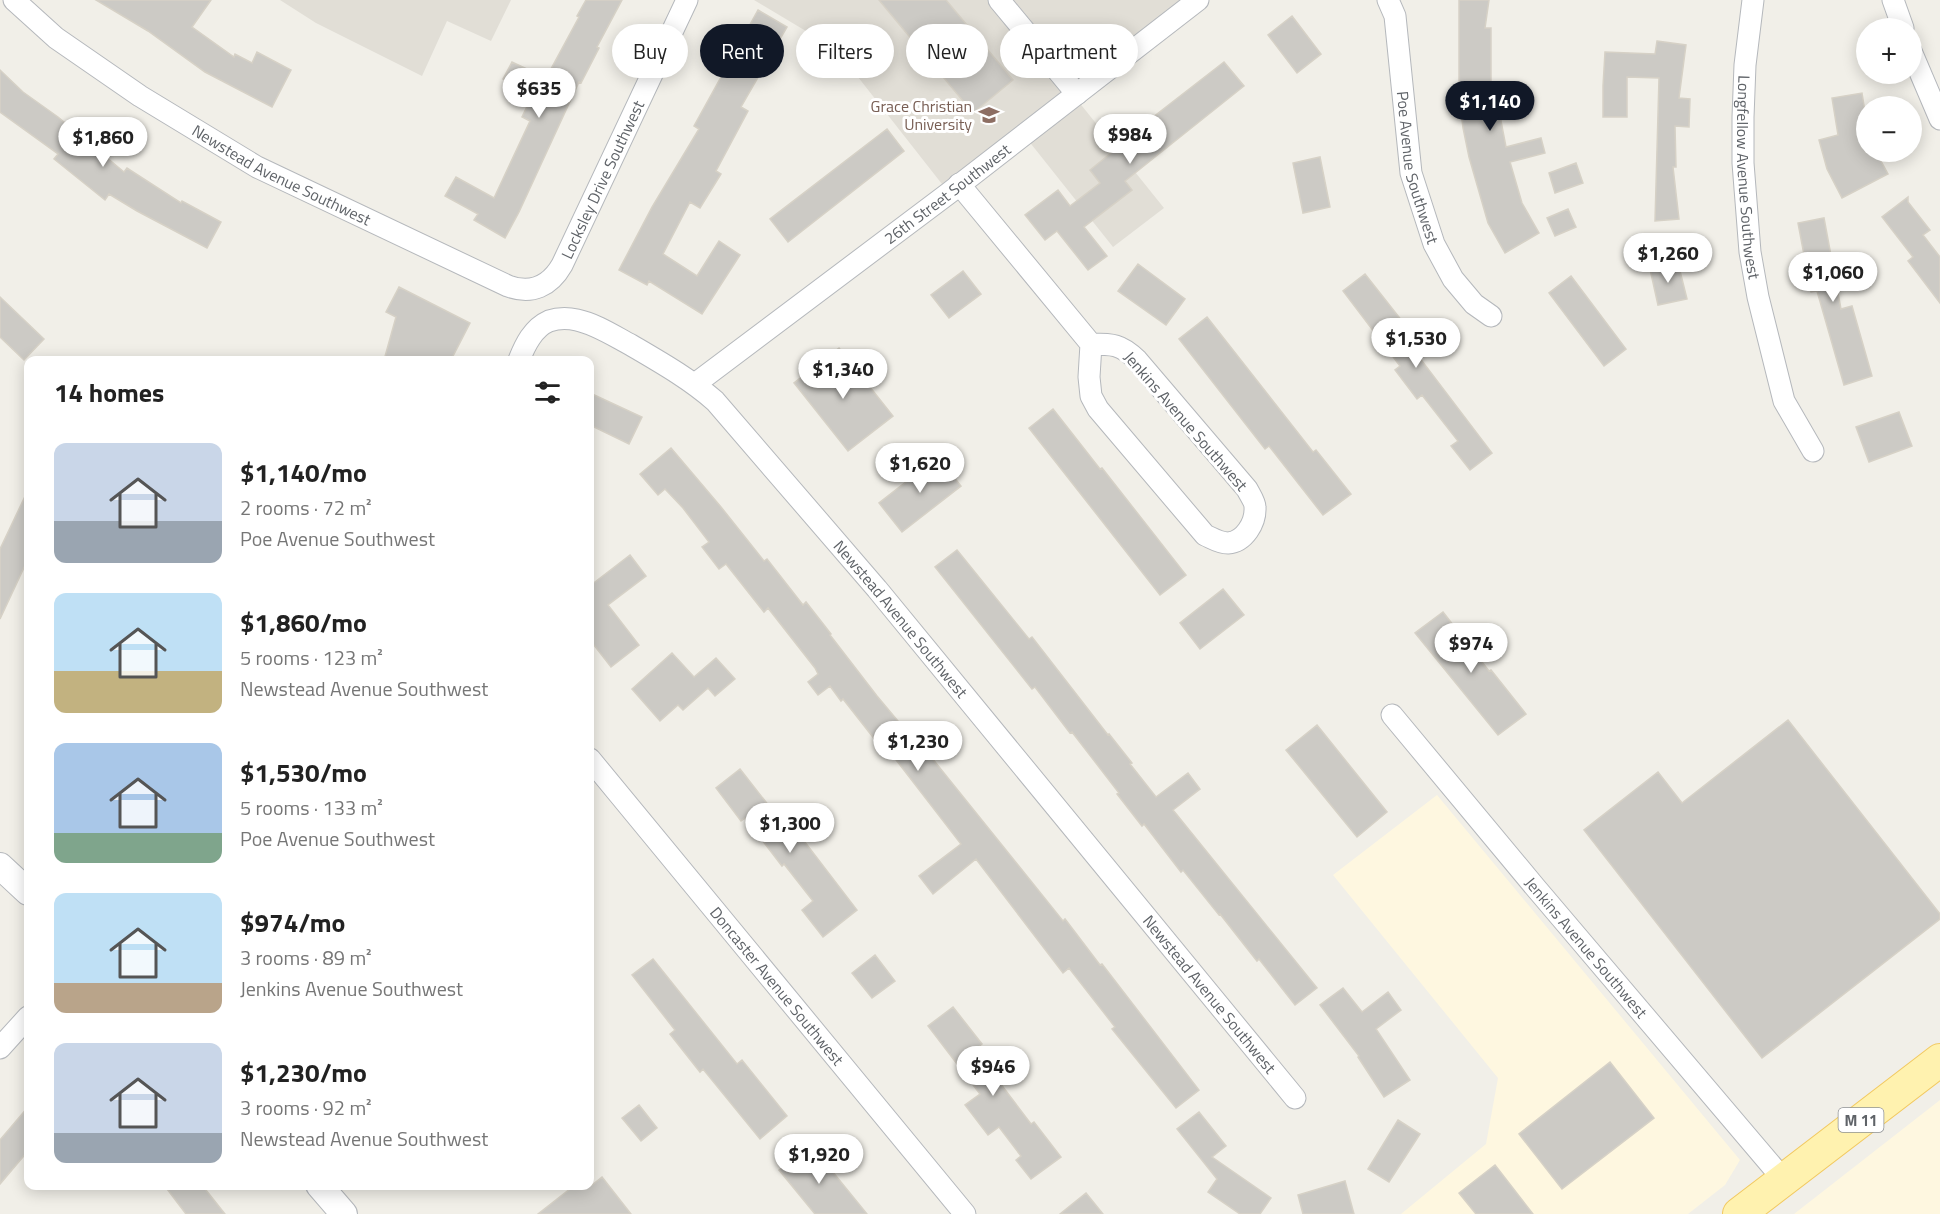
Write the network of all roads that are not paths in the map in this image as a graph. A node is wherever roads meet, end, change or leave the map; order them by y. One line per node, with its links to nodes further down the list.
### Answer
1 (14, 0): 13 (street, Newstead Avenue Southwest)
2 (687, 0): 13 (street, Locksley Drive Southwest)
3 (999, 0): 10 (street)
4 (1198, 0): 10 (street, 26th Street Southwest)
5 (1388, 0): 14 (street, Poe Avenue Southwest)
6 (1753, 0): 18 (street, Longfellow Avenue Southwest)
7 (1893, 0): 8 (street)
8 (1899, 18)
9 (1922, 77): 11 (street)
10 (1077, 94): 12 (street, 26th Street Southwest)
11 (1940, 120)
12 (959, 184): 15 (street); 17 (street, 26th Street Southwest)
13 (540, 288)
14 (1491, 316)
15 (1091, 344): 15 (street, Jenkins Avenue Southwest)
16 (521, 356): 17 (street, Newstead Avenue Southwest)
17 (695, 384): 26 (street, Newstead Avenue Southwest)
18 (1813, 451)
19 (1392, 715): 27 (street, Jenkins Avenue Southwest)
20 (594, 764): 30 (street, Doncaster Avenue Southwest)
21 (0, 866): 22 (street)
22 (24, 888)
23 (24, 1021): 24 (street)
24 (0, 1048)
25 (1940, 1060): 27 (main road, M 11)
26 (1295, 1098)
27 (1783, 1179): 31 (main road, M 11)
28 (323, 1190): 29 (street)
29 (344, 1214)
30 (965, 1214)
31 (1739, 1214)

